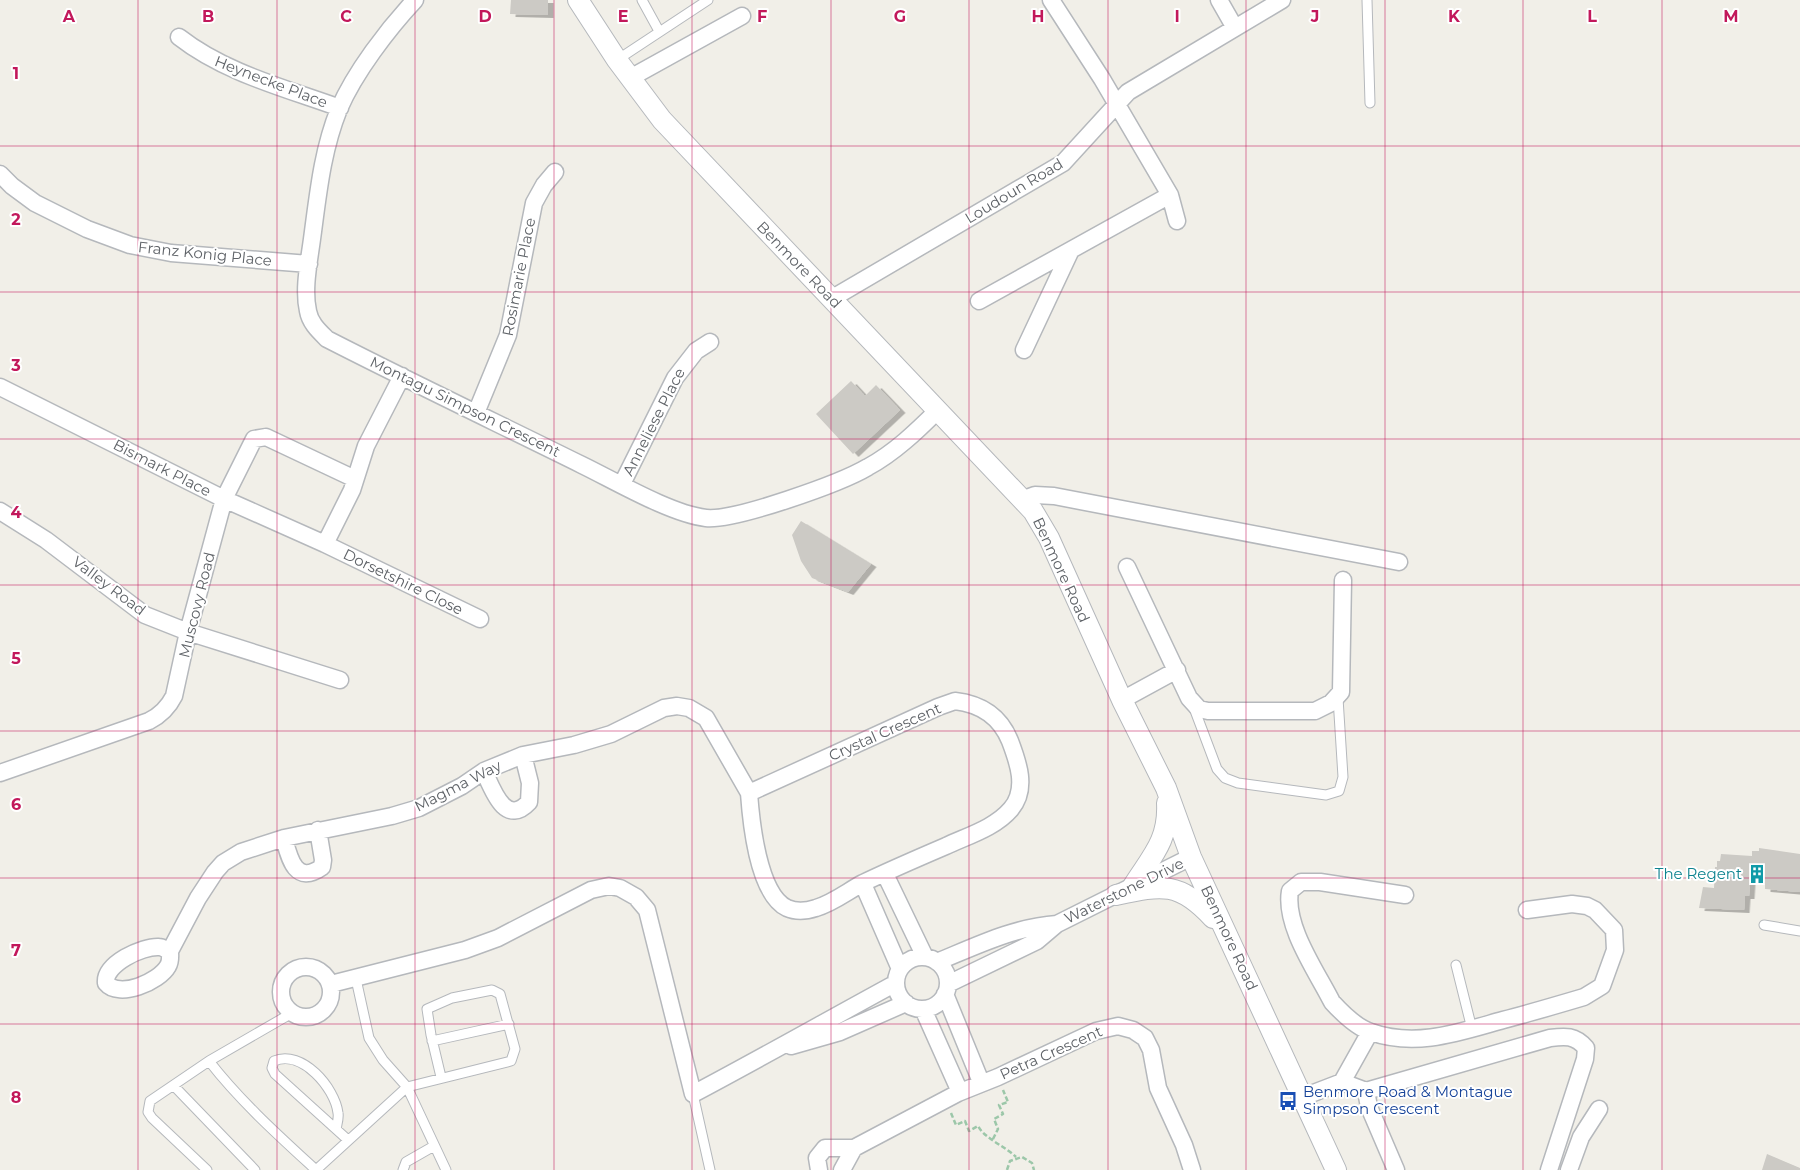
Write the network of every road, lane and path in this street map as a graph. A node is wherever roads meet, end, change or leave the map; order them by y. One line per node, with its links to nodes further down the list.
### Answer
1 (416, 0): 17 (street, Montagu Simpson Crescent)
2 (578, 0): 13 (street, Benmore Road)
3 (642, 0): 11 (lane)
4 (708, 0): 11 (lane)
5 (1051, 0): 16 (street)
6 (1219, 0): 10 (street)
7 (1282, 0): 10 (street, Loudoun Road)
8 (1367, 0): 15 (lane)
9 (742, 16): 14 (street)
10 (1235, 28): 16 (street, Loudoun Road)
11 (659, 32): 13 (lane)
12 (179, 36): 17 (street, Heynecke Place)
13 (617, 60): 14 (street, Benmore Road)
14 (630, 78): 24 (street, Benmore Road)
15 (1370, 103)
16 (1116, 106): 20 (street); 24 (street, Loudoun Road)
17 (340, 108): 23 (street, Montagu Simpson Crescent)
18 (555, 172): 31 (street, Rosimarie Place)
19 (0, 174): 23 (street, Franz Konig Place)
20 (1170, 195): 21 (street); 22 (street)
21 (1177, 221)
22 (1071, 250): 25 (street); 27 (street)
23 (309, 264): 28 (street, Montagu Simpson Crescent)
24 (831, 299): 30 (street, Benmore Road)
25 (979, 301)
26 (710, 342): 33 (street, Anneliese Place)
27 (1024, 350)
28 (402, 376): 31 (street, Montagu Simpson Crescent); 32 (street)
29 (0, 388): 34 (street, Bismark Place)
30 (938, 410): 33 (street, Montagu Simpson Crescent); 35 (street, Benmore Road)
31 (476, 413): 33 (street, Montagu Simpson Crescent)
32 (355, 479): 34 (street, Muscovy Road); 37 (street)
33 (622, 484)
34 (224, 499): 37 (street, Bismark Place); 42 (street, Muscovy Road)
35 (1024, 499): 38 (street); 46 (street, Benmore Road)
36 (2, 517): 42 (street, Valley Road)
37 (326, 544): 41 (street, Dorsetshire Close)
38 (1399, 562)
39 (1127, 567): 43 (street)
40 (1343, 580): 45 (street)
41 (480, 619)
42 (188, 632): 44 (street, Valley Road); 50 (street, Muscovy Road)
43 (1177, 670): 46 (street); 47 (street)
44 (340, 680)
45 (1338, 698): 47 (street); 47 (lane)
46 (1122, 700): 51 (street, Benmore Road)
47 (1193, 704)
48 (523, 755): 49 (street, Magma Way); 49 (street); 52 (street, Magma Way)
49 (484, 771): 53 (street, Magma Way)
50 (0, 773)
51 (1166, 788): 55 (street, Benmore Road); 58 (street)
52 (748, 793): 56 (street, Crystal Crescent); 57 (street, Crystal Crescent)
53 (318, 830): 54 (street, Magma Way); 54 (street)
54 (284, 838): 65 (street, Magma Way)
55 (1191, 857): 58 (street, Waterstone Drive); 64 (street, Benmore Road)
56 (884, 874): 57 (street, Crystal Crescent); 66 (street)
57 (863, 884): 68 (street)
58 (1124, 890): 61 (street, Waterstone Drive); 64 (street)
59 (1405, 895): 77 (street)
60 (1527, 910): 76 (street)
61 (1057, 924): 66 (street, Waterstone Drive); 71 (street, Waterstone Drive)
62 (1764, 925): 63 (lane)
63 (1800, 931)
64 (1226, 933): 90 (street, Benmore Road)
65 (170, 951)
66 (931, 960): 68 (street); 71 (street)
67 (1456, 966): 76 (lane)
68 (898, 976): 72 (street); 79 (street)
69 (356, 979): 70 (street); 86 (lane); 89 (street)
70 (331, 984): 74 (street); 74 (street)
71 (946, 989): 73 (street); 83 (street)
72 (906, 1003): 73 (street); 79 (street)
73 (924, 1009): 87 (street)
74 (292, 1013): 80 (lane)
75 (509, 1024): 78 (lane); 78 (lane); 81 (lane)
76 (1472, 1029): 77 (street)
77 (1370, 1032): 84 (street)
78 (432, 1041): 81 (lane)
79 (781, 1048): 89 (street)
80 (209, 1060): 85 (lane); 101 (lane)
81 (442, 1077): 86 (lane)
82 (998, 1077): 83 (street, Petra Crescent); 94 (path); 109 (street, Petra Crescent)
83 (981, 1082): 87 (street, Petra Crescent)
84 (1342, 1082): 88 (street); 90 (street)
85 (174, 1086): 99 (lane); 100 (lane)
86 (407, 1087): 95 (lane); 96 (lane)
87 (960, 1092): 91 (street, Petra Crescent)
88 (1366, 1092): 111 (street); 112 (street)
89 (693, 1094): 104 (lane)
90 (1303, 1097): 110 (street, Benmore Road)
91 (946, 1100): 94 (path); 97 (street, Petra Crescent)
92 (1599, 1109): 113 (street)
93 (336, 1129): 93 (lane); 95 (lane)
94 (993, 1139): 98 (path)
95 (348, 1140): 101 (lane)
96 (434, 1146): 102 (lane); 103 (lane)
97 (854, 1148): 105 (street); 106 (street)
98 (1016, 1157): 107 (path); 108 (path)
99 (207, 1170)
100 (255, 1170)
101 (316, 1170)
102 (403, 1170)
103 (446, 1170)
104 (710, 1170)
105 (819, 1170)
106 (842, 1170)
107 (1007, 1170)
108 (1034, 1170)
109 (1192, 1170)
110 (1336, 1170)
111 (1396, 1170)
112 (1549, 1170)
113 (1569, 1170)

